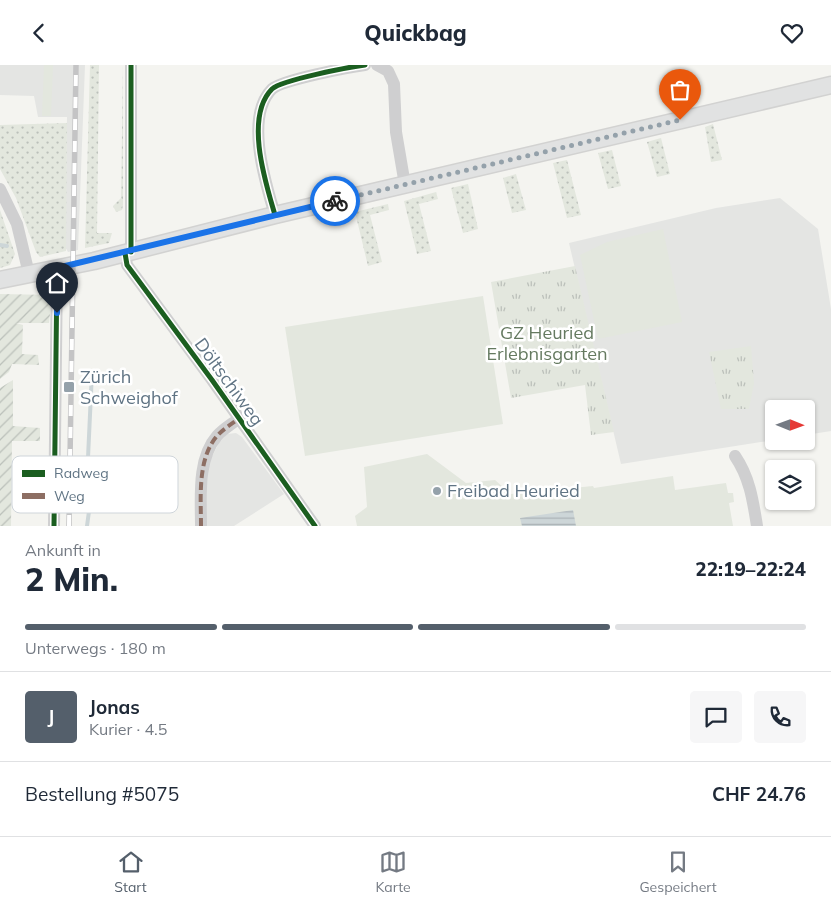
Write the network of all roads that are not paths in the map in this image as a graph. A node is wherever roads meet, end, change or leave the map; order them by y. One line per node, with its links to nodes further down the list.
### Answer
1 (131, 65): 8 (street)
2 (365, 65): 7 (street)
3 (377, 65): 5 (street)
4 (831, 85): 5 (main road)
5 (405, 185): 7 (main road)
6 (0, 189): 10 (street)
7 (275, 215): 8 (main road)
8 (128, 253): 9 (main road); 12 (street, Döltschiweg)
9 (57, 268): 10 (main road); 13 (street)
10 (29, 274): 11 (main road)
11 (0, 280)
12 (238, 419): 17 (street); 18 (street, Döltschiweg)
13 (55, 456)
14 (735, 456): 19 (street)
15 (54, 513): 16 (street)
16 (54, 526)
17 (201, 526)
18 (314, 526)
19 (757, 526)

